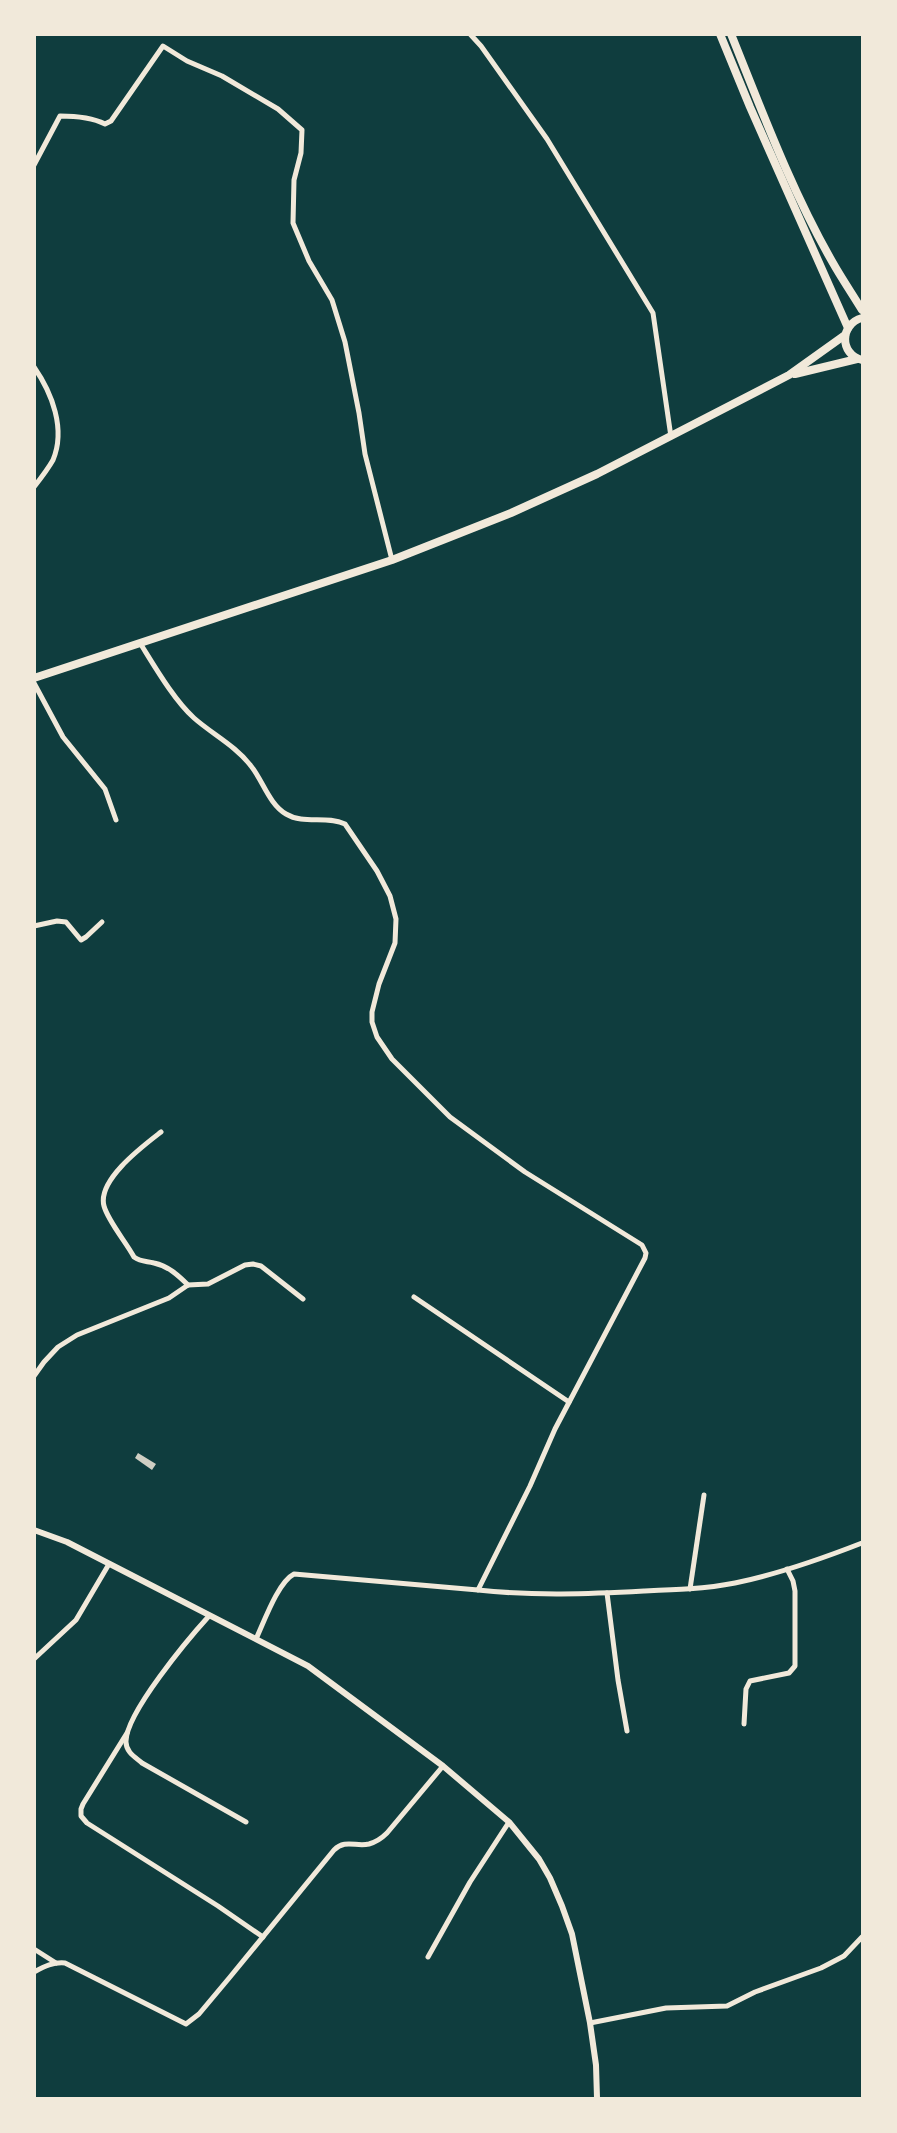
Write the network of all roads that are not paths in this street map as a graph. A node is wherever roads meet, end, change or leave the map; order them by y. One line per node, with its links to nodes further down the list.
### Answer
1 (470, 34): 11 (street)
2 (720, 34): 7 (main road)
3 (731, 34): 5 (main road)
4 (34, 165): 13 (street)
5 (862, 310)
6 (862, 318): 7 (main road)
7 (846, 331): 8 (main road); 10 (main road)
8 (860, 359): 10 (main road)
9 (34, 367): 12 (street)
10 (789, 375): 11 (main road)
11 (672, 437): 13 (main road)
12 (34, 487)
13 (392, 560): 14 (main road)
14 (140, 643): 15 (main road); 25 (street)
15 (34, 678)
16 (34, 683): 17 (street)
17 (116, 820)
18 (102, 922): 19 (street)
19 (34, 926)
20 (161, 1132): 21 (street)
21 (188, 1285): 23 (street); 24 (street)
22 (414, 1298): 25 (street)
23 (303, 1299)
24 (34, 1376)
25 (569, 1402): 32 (street)
26 (704, 1495): 31 (street)
27 (34, 1530): 29 (street)
28 (862, 1543): 30 (street)
29 (109, 1564): 34 (street); 36 (street)
30 (787, 1569): 31 (street); 37 (street)
31 (690, 1589): 33 (street)
32 (478, 1590): 33 (street); 35 (street)
33 (607, 1593): 38 (street)
34 (209, 1616): 35 (street); 39 (street)
35 (256, 1639): 40 (street)
36 (34, 1659)
37 (744, 1724)
38 (627, 1731)
39 (127, 1733): 41 (street); 44 (street)
40 (443, 1766): 42 (street); 44 (street)
41 (246, 1822)
42 (509, 1822): 46 (street); 49 (street)
43 (862, 1936): 49 (street)
44 (263, 1937): 47 (street)
45 (34, 1949): 47 (street)
46 (428, 1957)
47 (56, 1963): 48 (street)
48 (34, 1972)
49 (590, 2023): 50 (street)
50 (597, 2098)

